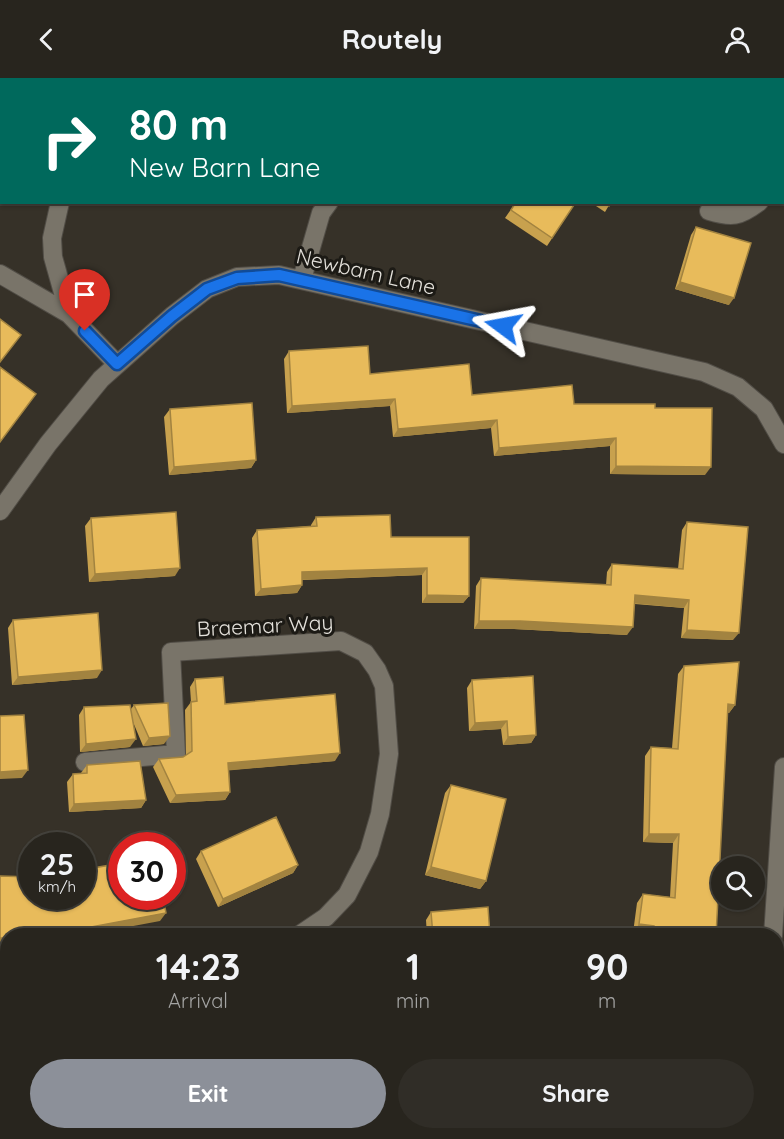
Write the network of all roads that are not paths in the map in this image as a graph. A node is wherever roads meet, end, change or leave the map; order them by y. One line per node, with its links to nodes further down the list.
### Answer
1 (60, 204): 7 (street)
2 (328, 204): 6 (street)
3 (756, 204): 4 (street)
4 (709, 212)
5 (0, 274): 7 (street)
6 (302, 279): 8 (street, Newbarn Lane); 9 (street, Newbarn Lane)
7 (69, 314): 8 (street)
8 (117, 364): 10 (street, Newbarn Lane)
9 (784, 444)
10 (0, 511)
11 (85, 762): 13 (street, Braemar Way)
12 (784, 767): 14 (street)
13 (309, 928)
14 (774, 928)

